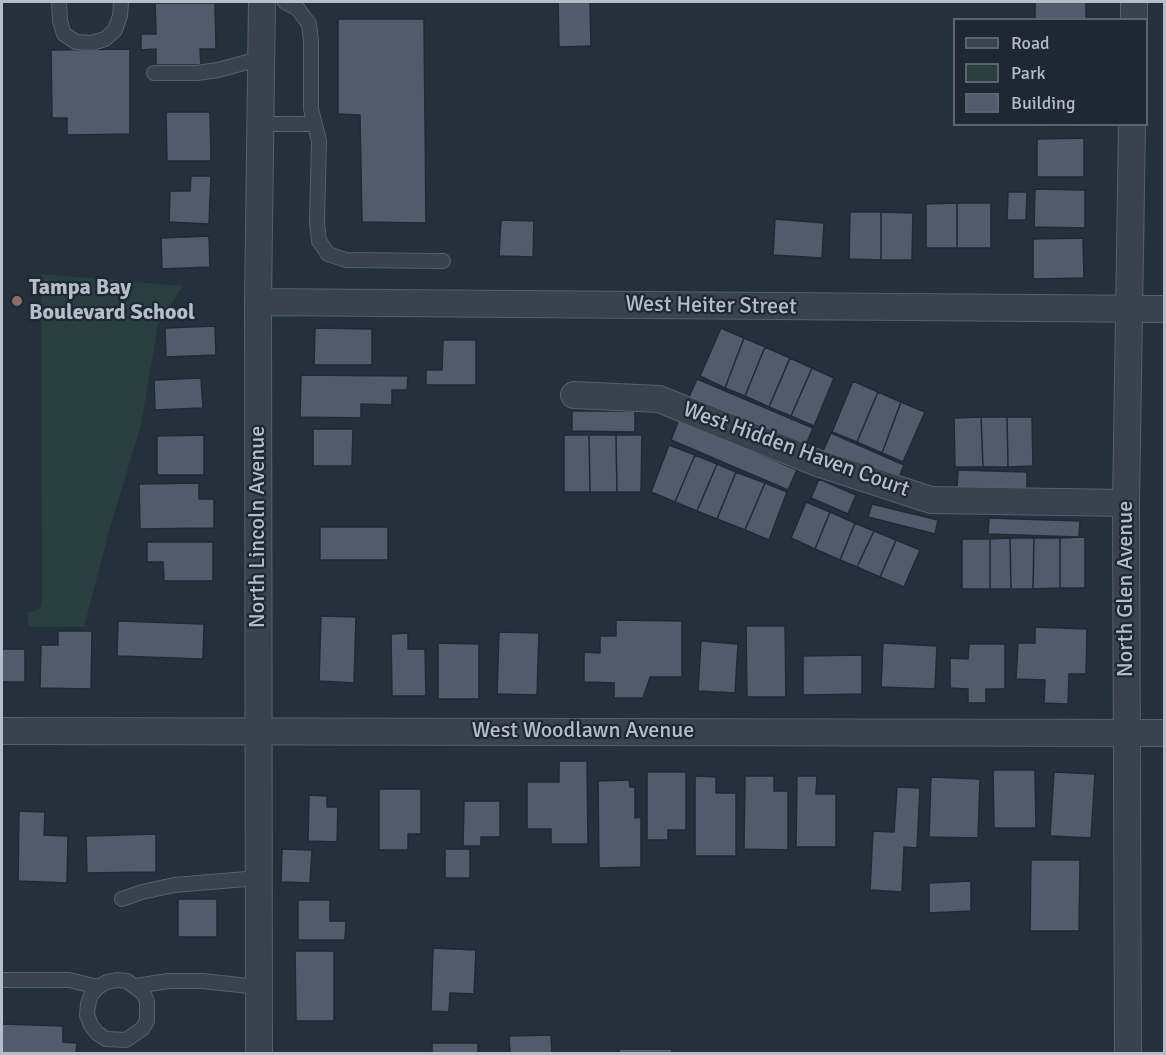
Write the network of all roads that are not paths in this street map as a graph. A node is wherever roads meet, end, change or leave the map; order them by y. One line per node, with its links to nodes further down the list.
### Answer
1 (59, 2): 2 (lane)
2 (121, 2)
3 (262, 2): 7 (street, North Lincoln Avenue)
4 (285, 2): 10 (lane)
5 (1134, 2): 6 (street)
6 (1134, 18)
7 (262, 58): 8 (lane); 9 (street, North Lincoln Avenue)
8 (154, 73)
9 (261, 124): 10 (lane); 13 (street, North Lincoln Avenue)
10 (315, 124): 12 (lane)
11 (1132, 126): 14 (street, North Glen Avenue)
12 (443, 261)
13 (258, 302): 14 (street, West Heiter Street); 18 (street, North Lincoln Avenue)
14 (1128, 309): 15 (street, West Heiter Street); 17 (street, North Glen Avenue)
15 (1164, 309)
16 (574, 395): 17 (street, West Hidden Haven Court)
17 (1126, 503): 20 (street, North Glen Avenue)
18 (257, 730): 19 (street, West Woodlawn Avenue); 20 (street, West Woodlawn Avenue); 22 (street, North Lincoln Avenue)
19 (2, 731)
20 (1126, 733): 21 (street, West Woodlawn Avenue); 29 (street, North Glen Avenue)
21 (1164, 733)
22 (258, 878): 23 (lane); 27 (street, North Lincoln Avenue)
23 (122, 899)
24 (2, 980): 26 (lane)
25 (136, 986): 26 (lane); 26 (lane); 27 (lane)
26 (98, 987)
27 (258, 987): 28 (street, North Lincoln Avenue)
28 (259, 1053)
29 (1128, 1053)

